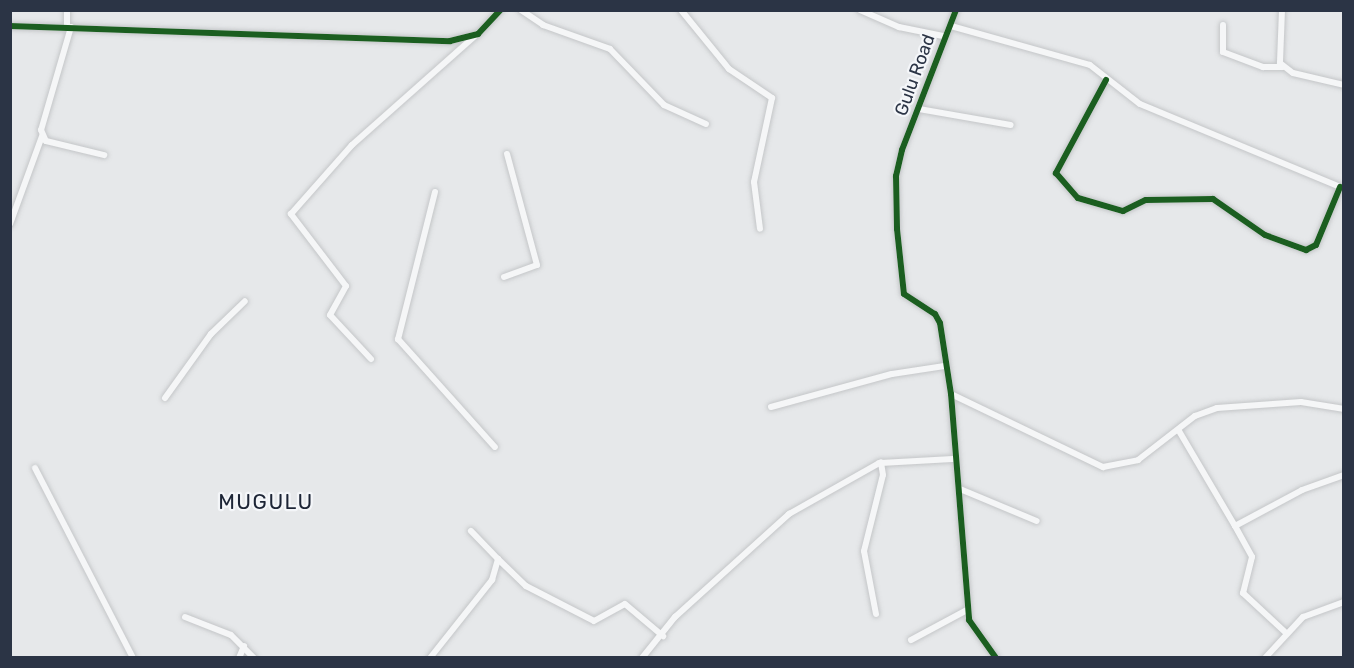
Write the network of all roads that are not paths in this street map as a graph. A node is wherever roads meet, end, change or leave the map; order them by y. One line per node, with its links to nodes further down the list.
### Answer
1 (67, 10): 11 (street)
2 (500, 10): 12 (street)
3 (521, 10): 18 (street)
4 (681, 10): 26 (street)
5 (860, 10): 13 (street)
6 (956, 10): 10 (street, Gulu Road)
7 (1282, 10): 14 (street)
8 (1223, 25): 14 (street)
9 (10, 26): 11 (street)
10 (951, 26): 13 (street, Gulu Road); 15 (street)
11 (69, 27): 12 (street); 20 (street)
12 (478, 34): 29 (street)
13 (943, 36): 17 (street, Gulu Road)
14 (1284, 67): 16 (street)
15 (1106, 80): 23 (street); 23 (street)
16 (1344, 85)
17 (919, 109): 19 (street); 30 (street, Gulu Road)
18 (706, 124)
19 (1011, 125)
20 (42, 136): 22 (street); 25 (street)
21 (507, 154): 27 (street)
22 (104, 155)
23 (1342, 187)
24 (435, 192): 36 (street)
25 (10, 224)
26 (760, 229)
27 (504, 277)
28 (245, 301): 32 (street)
29 (371, 359)
30 (944, 366): 31 (street); 33 (street)
31 (951, 394): 35 (street); 37 (street)
32 (165, 398)
33 (771, 407)
34 (1344, 409): 35 (street)
35 (1179, 431): 43 (street)
36 (495, 447)
37 (954, 459): 38 (street); 41 (street)
38 (881, 462): 48 (street); 51 (street)
39 (35, 468): 54 (street)
40 (1344, 475): 43 (street)
41 (960, 489): 42 (street); 47 (street)
42 (1037, 521)
43 (1235, 526): 50 (street)
44 (471, 531): 45 (street)
45 (498, 559): 51 (street); 57 (street)
46 (1344, 602): 50 (street)
47 (967, 610): 52 (street); 59 (street)
48 (876, 614)
49 (185, 617): 53 (street)
50 (1286, 633): 60 (street)
51 (663, 636): 58 (street)
52 (911, 640)
53 (244, 646): 55 (street); 56 (street)
54 (133, 657)
55 (239, 657)
56 (254, 657)
57 (430, 657)
58 (642, 657)
59 (996, 657)
60 (1265, 657)

